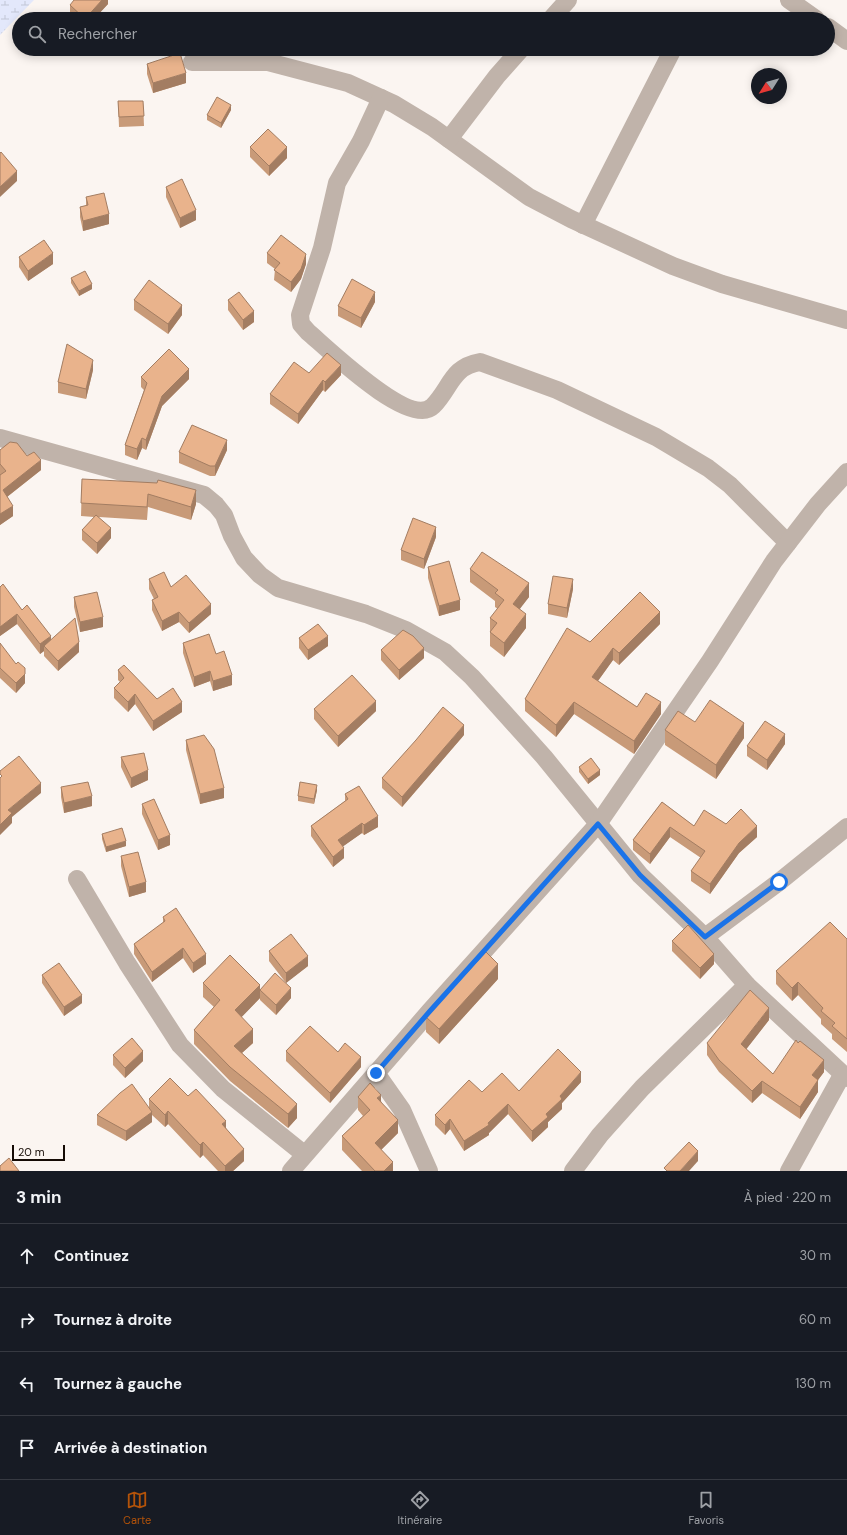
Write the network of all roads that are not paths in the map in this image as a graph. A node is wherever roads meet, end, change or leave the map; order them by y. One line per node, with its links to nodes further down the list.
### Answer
1 (568, 0): 3 (street)
2 (789, 0): 4 (street)
3 (557, 12)
4 (806, 12)
5 (835, 33): 6 (street)
6 (847, 42)
7 (515, 56): 11 (street)
8 (669, 56): 12 (street)
9 (192, 62): 10 (street)
10 (381, 98): 11 (street); 16 (street)
11 (449, 139): 12 (street)
12 (583, 225): 13 (street)
13 (847, 320)
14 (0, 438): 17 (street)
15 (847, 472): 16 (street)
16 (788, 543): 17 (street)
17 (598, 824): 20 (street); 22 (street)
18 (847, 827): 20 (street)
19 (77, 878): 24 (street)
20 (705, 937): 21 (street)
21 (747, 985): 23 (street); 27 (street)
22 (376, 1073): 24 (street); 26 (street)
23 (844, 1077): 28 (street)
24 (304, 1154): 25 (street)
25 (291, 1171)
26 (430, 1171)
27 (573, 1171)
28 (789, 1171)

